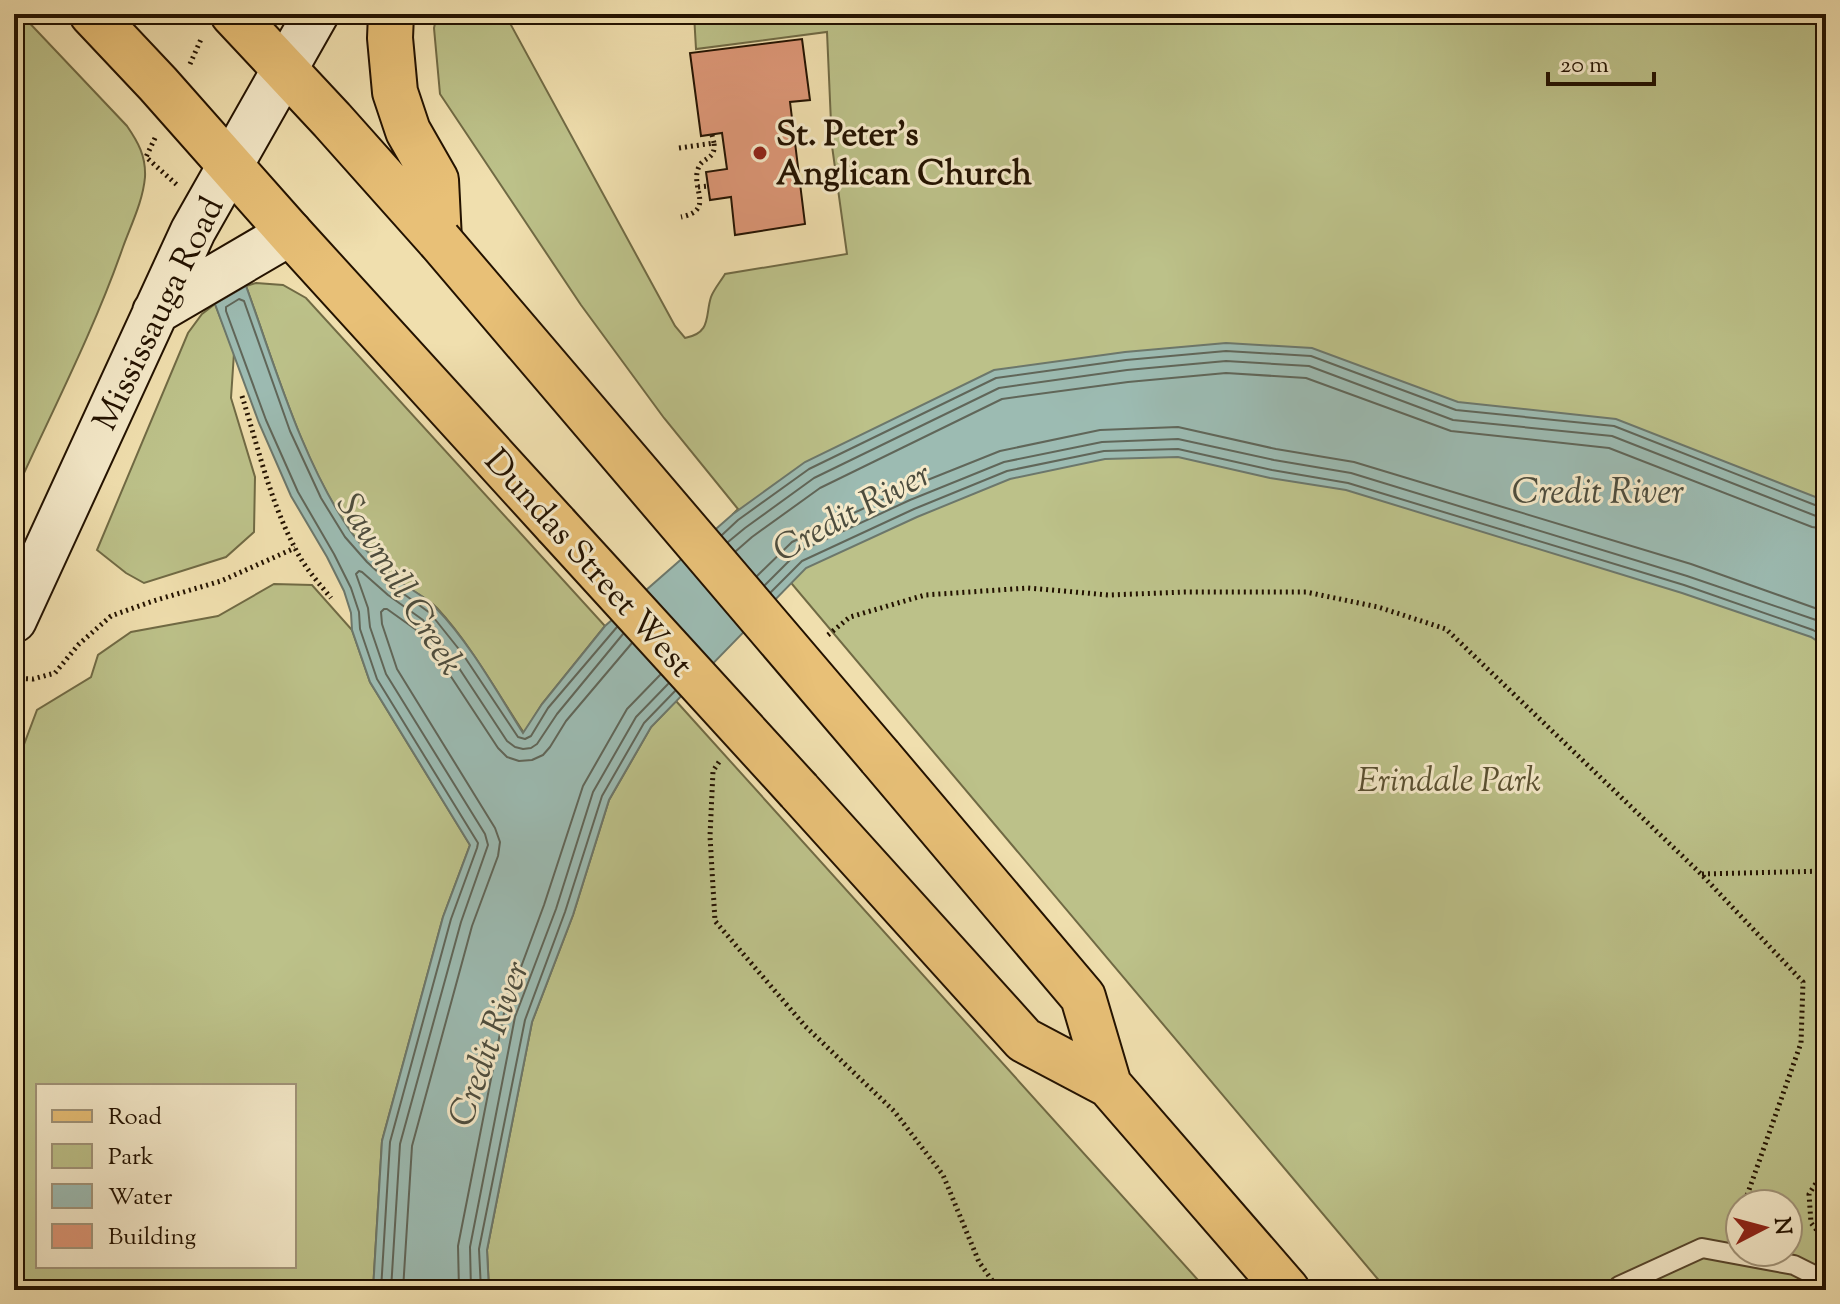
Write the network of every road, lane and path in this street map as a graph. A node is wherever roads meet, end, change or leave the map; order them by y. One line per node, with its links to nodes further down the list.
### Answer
1 (92, 14): 9 (main road, Dundas Street West)
2 (233, 14): 5 (main road, Dundas Street West)
3 (316, 14): 5 (main road, Mississauga Road)
4 (391, 14): 14 (main road)
5 (285, 69): 9 (main road, Mississauga Road); 14 (main road, Dundas Street West)
6 (712, 135): 7 (path)
7 (714, 143): 8 (path); 11 (path)
8 (679, 148)
9 (230, 165): 13 (main road, Dundas Street West); 15 (main road, Mississauga Road)
10 (708, 186): 11 (path)
11 (698, 187): 12 (path)
12 (681, 217)
13 (290, 233): 15 (main road); 24 (main road, Dundas Street West, bridge)
14 (439, 240): 24 (main road, Dundas Street West, bridge)
15 (155, 312): 19 (main road, Mississauga Road)
16 (242, 396): 17 (path)
17 (295, 548): 18 (path); 21 (path)
18 (331, 598)
19 (14, 620)
20 (1446, 629): 23 (path)
21 (14, 678)
22 (1826, 871): 23 (path)
23 (1701, 874): 26 (path)
24 (1109, 1085): 29 (main road, Dundas Street West)
25 (1826, 1168): 27 (path)
26 (1750, 1188)
27 (1824, 1239)
28 (1826, 1281): 30 (lane)
29 (1287, 1290)
30 (1617, 1290)

